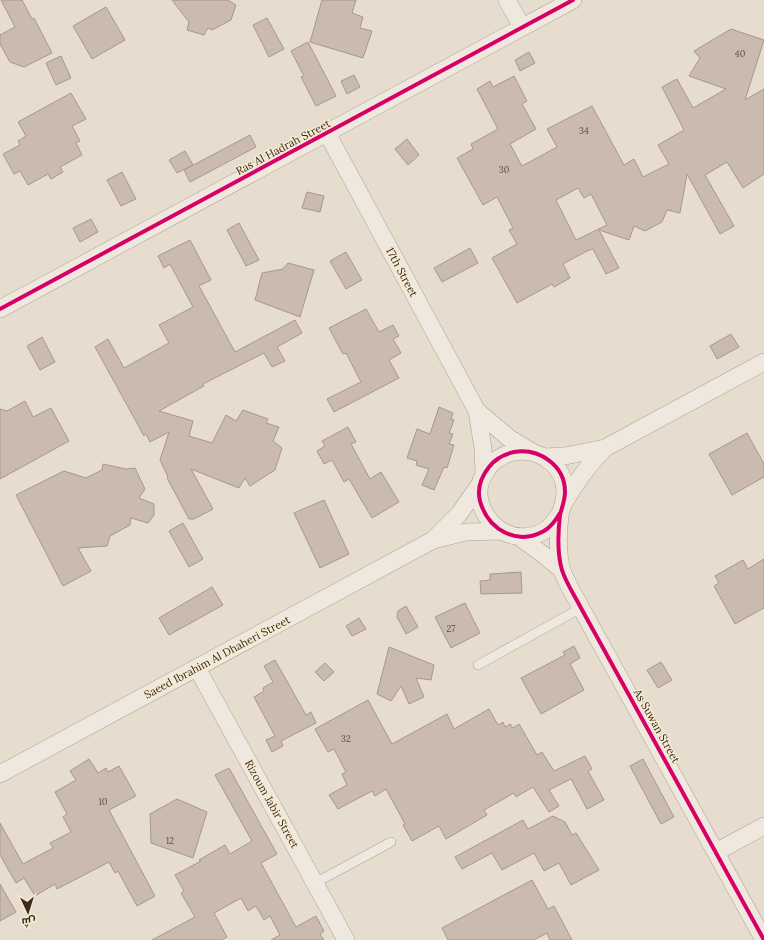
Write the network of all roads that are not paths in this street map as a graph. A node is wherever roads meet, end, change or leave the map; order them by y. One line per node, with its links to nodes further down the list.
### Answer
1 (507, 0): 3 (street)
2 (573, 0): 3 (street, Ras Al Hadrah Street)
3 (522, 27): 4 (street, Ras Al Hadrah Street)
4 (327, 133): 5 (street, Ras Al Hadrah Street); 7 (street, 17th Street)
5 (1, 305)
6 (764, 362): 8 (street)
7 (477, 411): 9 (street, 17th Street); 10 (street, 17th Street)
8 (605, 448): 9 (street); 11 (street)
9 (539, 455): 10 (street); 11 (street)
10 (482, 479): 12 (street); 14 (street, Saeed Ibrahim Al Dhaheri Street)
11 (562, 508): 13 (street); 15 (street, As Suwan Street)
12 (500, 530): 13 (street); 14 (street, Saeed Ibrahim Al Dhaheri Street)
13 (519, 537): 15 (street, As Suwan Street)
14 (433, 540): 18 (street, Saeed Ibrahim Al Dhaheri Street)
15 (562, 570): 16 (street, As Suwan Street)
16 (581, 608): 17 (lane); 22 (street, As Suwan Street)
17 (478, 665)
18 (196, 668): 19 (street, Saeed Ibrahim Al Dhaheri Street); 23 (street, Rizoum Jabir Street)
19 (0, 774)
20 (764, 826): 22 (street)
21 (391, 842): 23 (lane)
22 (716, 852): 25 (street, As Suwan Street)
23 (315, 882): 24 (street, Rizoum Jabir Street)
24 (346, 940)
25 (764, 940)

